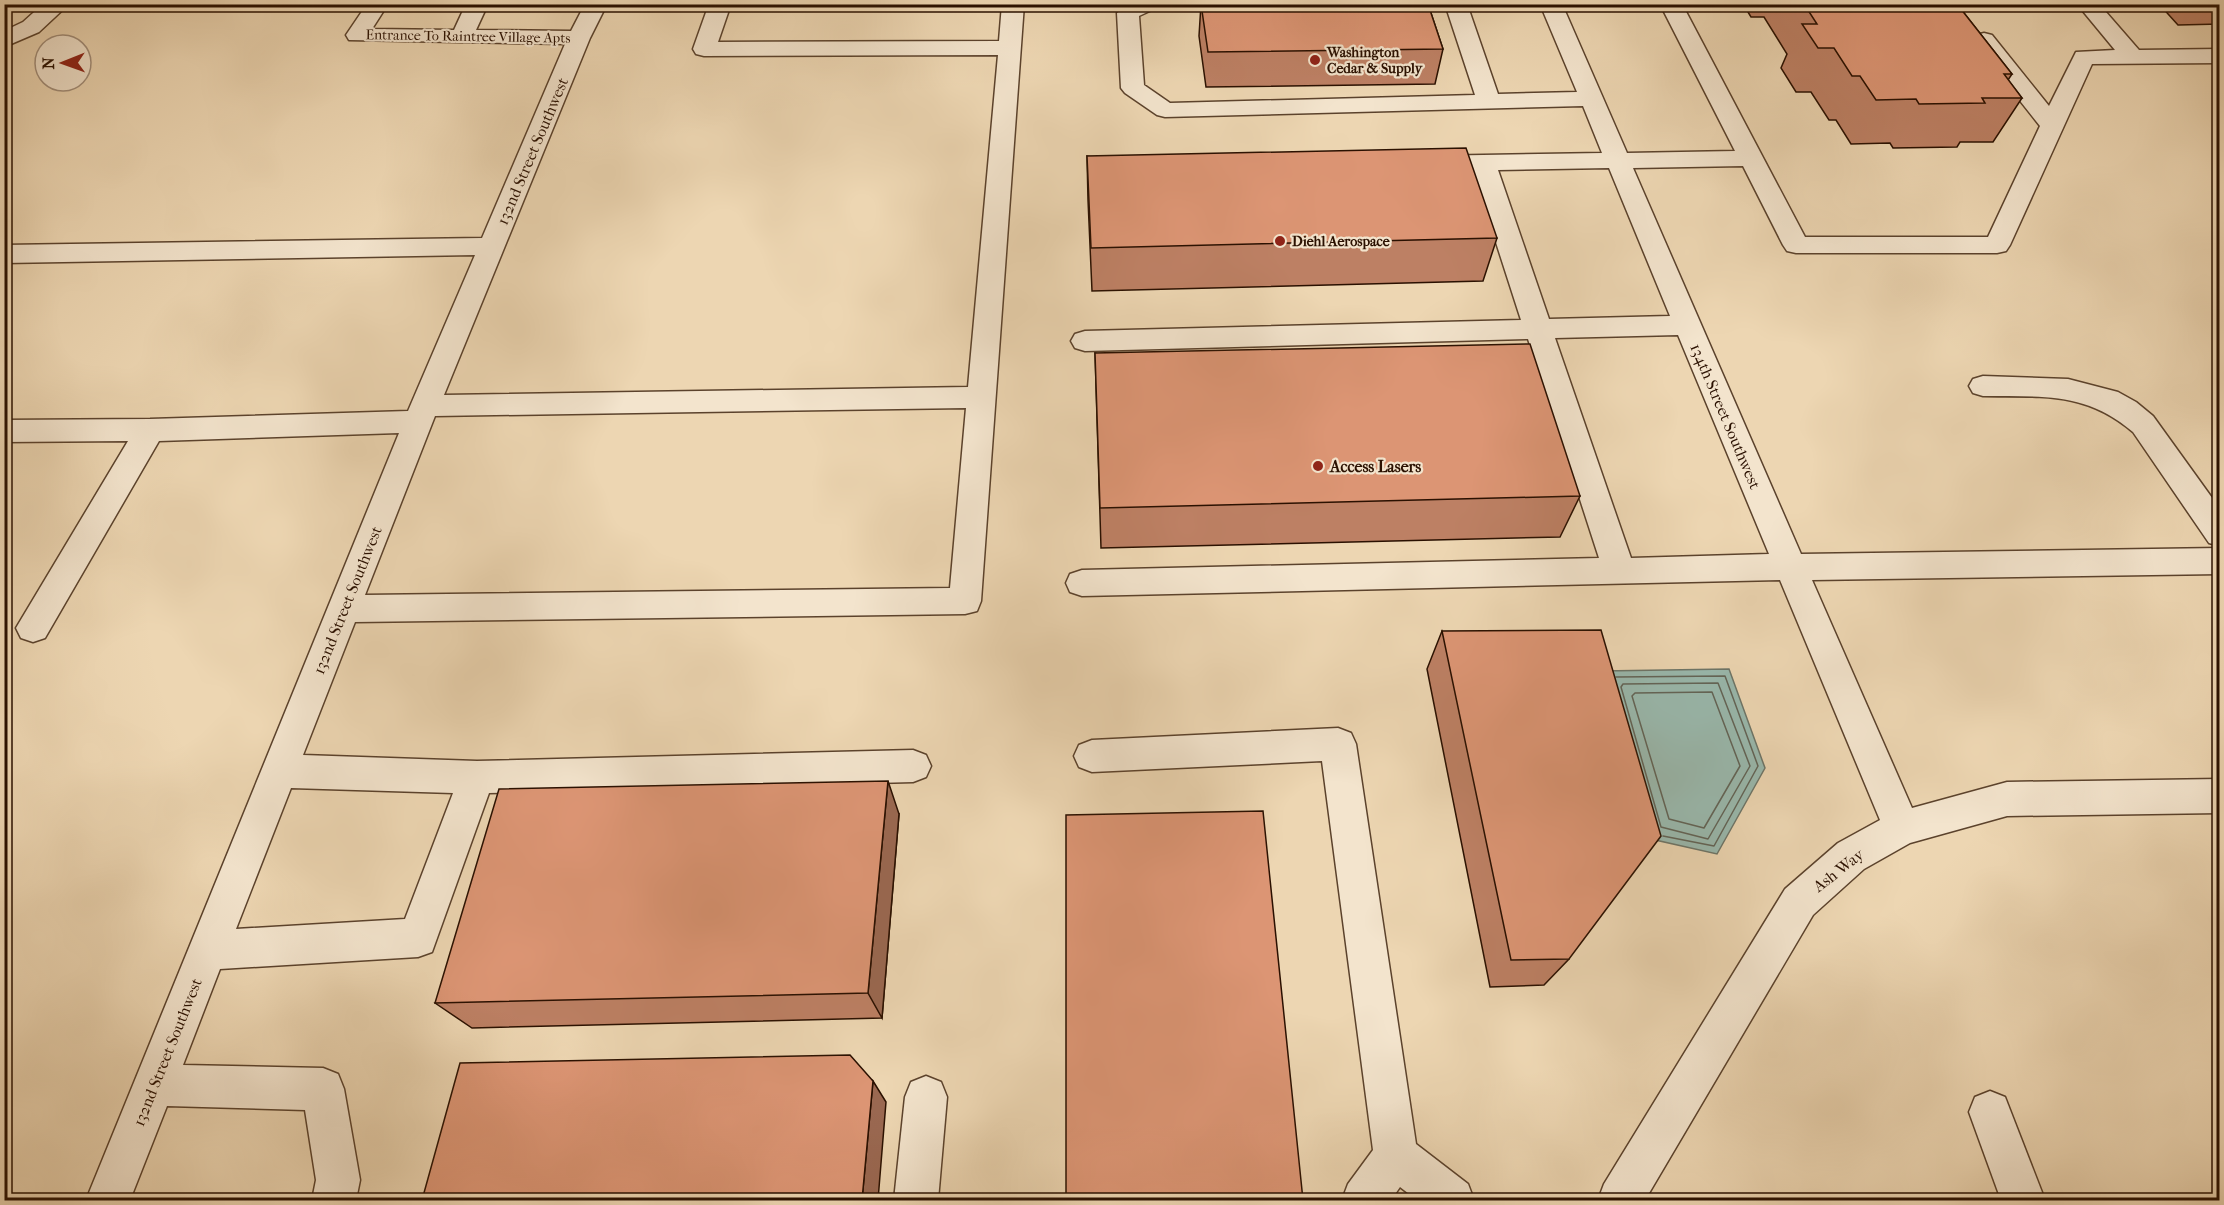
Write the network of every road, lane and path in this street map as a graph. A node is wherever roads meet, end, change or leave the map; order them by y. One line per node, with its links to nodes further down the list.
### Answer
1 (59, 4): 15 (street)
2 (378, 4): 13 (street, Entrance To Raintree Village Apts)
3 (477, 4): 13 (street)
4 (596, 4): 14 (street, 132nd Street Southwest)
5 (720, 4): 16 (street)
6 (1013, 4): 16 (street)
7 (1146, 4): 20 (street)
8 (1456, 4): 20 (street)
9 (1551, 4): 19 (street, 134th Street Southwest)
10 (1671, 4): 22 (street)
11 (2087, 4): 18 (street)
12 (1972, 24): 21 (street)
13 (462, 37): 14 (street, Entrance To Raintree Village Apts)
14 (579, 38): 26 (street, 132nd Street Southwest)
15 (4, 40)
16 (1010, 48): 32 (street)
17 (2220, 56): 18 (street)
18 (2133, 57): 21 (street)
19 (1591, 99): 20 (street); 23 (street, 134th Street Southwest)
20 (1489, 103)
21 (2053, 126): 22 (street)
22 (1751, 158): 23 (street)
23 (1617, 161): 24 (street); 28 (street, 134th Street Southwest)
24 (1483, 163): 25 (street); 29 (street)
25 (1400, 165)
26 (492, 246): 27 (street); 33 (street, 132nd Street Southwest)
27 (4, 254)
28 (1687, 325): 29 (street); 38 (street, 134th Street Southwest)
29 (1538, 329): 30 (street); 39 (street)
30 (1086, 341)
31 (1983, 386): 36 (street)
32 (982, 397): 33 (street); 41 (street)
33 (421, 414): 34 (street); 41 (street, 132nd Street Southwest)
34 (150, 430): 35 (street); 42 (street)
35 (4, 431)
36 (2220, 534)
37 (2220, 561): 38 (street)
38 (1790, 567): 39 (street); 48 (street, 134th Street Southwest)
39 (1619, 571): 40 (street)
40 (1082, 583)
41 (343, 609): 45 (street, 132nd Street Southwest)
42 (33, 628)
43 (1092, 756): 53 (street)
44 (913, 766): 46 (street)
45 (279, 771): 46 (street); 49 (street, 132nd Street Southwest)
46 (477, 777): 49 (street)
47 (2220, 795): 48 (street, Ash Way)
48 (1902, 828): 59 (street, Ash Way)
49 (208, 950): 50 (street, 132nd Street Southwest)
50 (154, 1085): 54 (street, 132nd Street Southwest); 55 (street)
51 (926, 1097): 56 (street)
52 (1990, 1112): 60 (street)
53 (1396, 1156): 57 (street); 58 (street)
54 (108, 1200)
55 (334, 1200)
56 (916, 1200)
57 (1364, 1200)
58 (1452, 1200)
59 (1620, 1200)
60 (2023, 1200)

